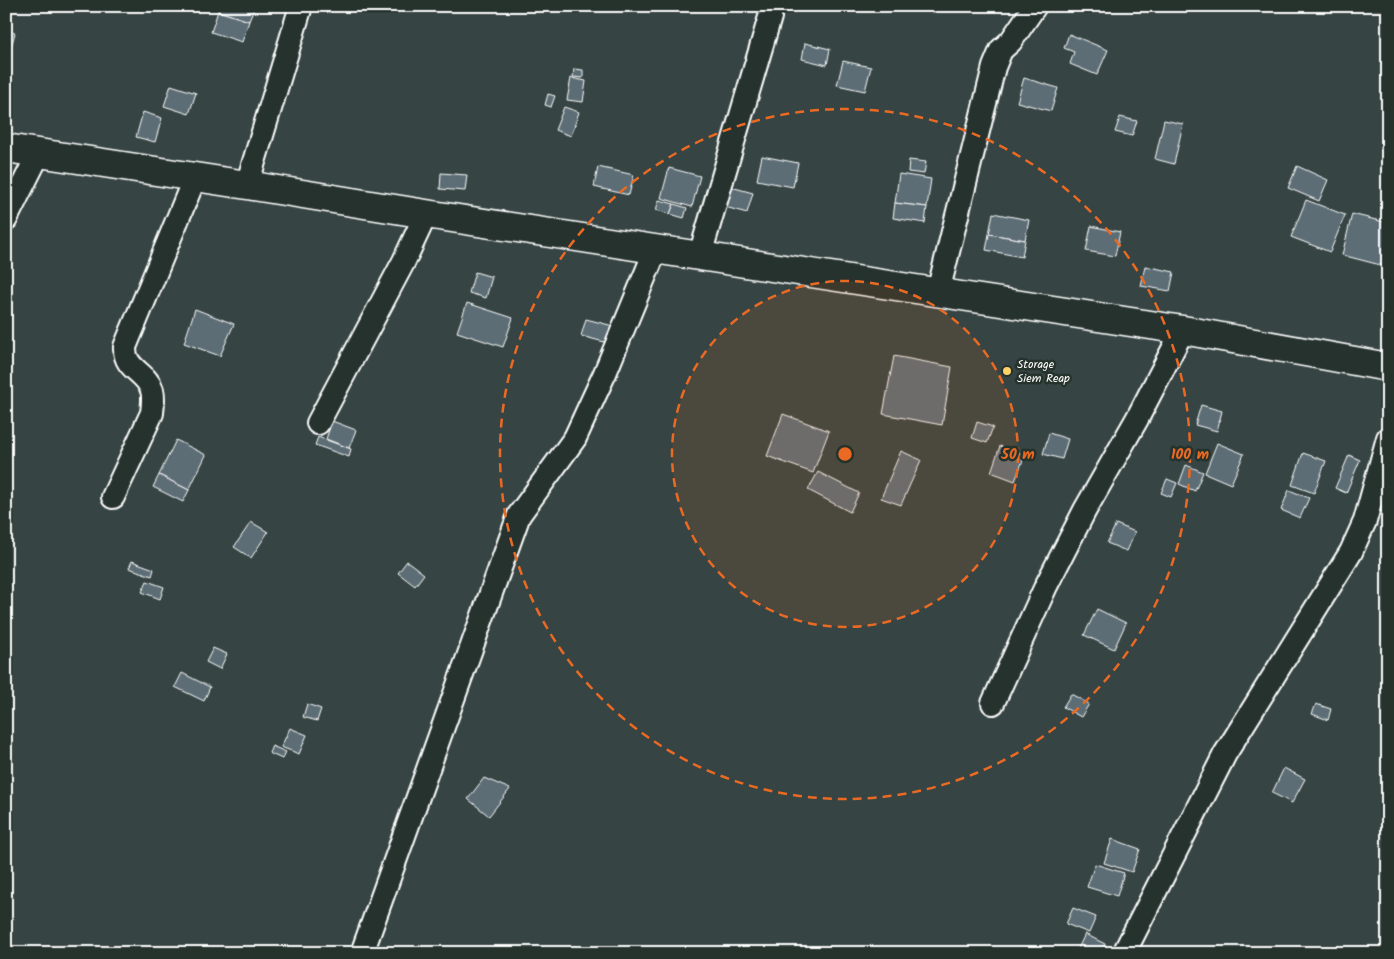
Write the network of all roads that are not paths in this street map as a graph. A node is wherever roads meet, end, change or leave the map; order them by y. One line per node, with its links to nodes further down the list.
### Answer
1 (301, 6): 7 (street)
2 (771, 6): 11 (street)
3 (1035, 6): 12 (street)
4 (6, 148): 5 (street)
5 (39, 153): 6 (street); 9 (street)
6 (195, 177): 7 (street); 17 (street)
7 (248, 185): 8 (street)
8 (426, 214): 10 (street); 15 (street)
9 (6, 219)
10 (656, 248): 11 (street); 19 (street)
11 (700, 256): 12 (street)
12 (938, 292): 13 (street)
13 (1184, 330): 14 (street); 18 (street)
14 (1388, 367)
15 (318, 423)
16 (1388, 438): 20 (street)
17 (113, 497)
18 (993, 703)
19 (362, 953)
20 (1124, 953)

